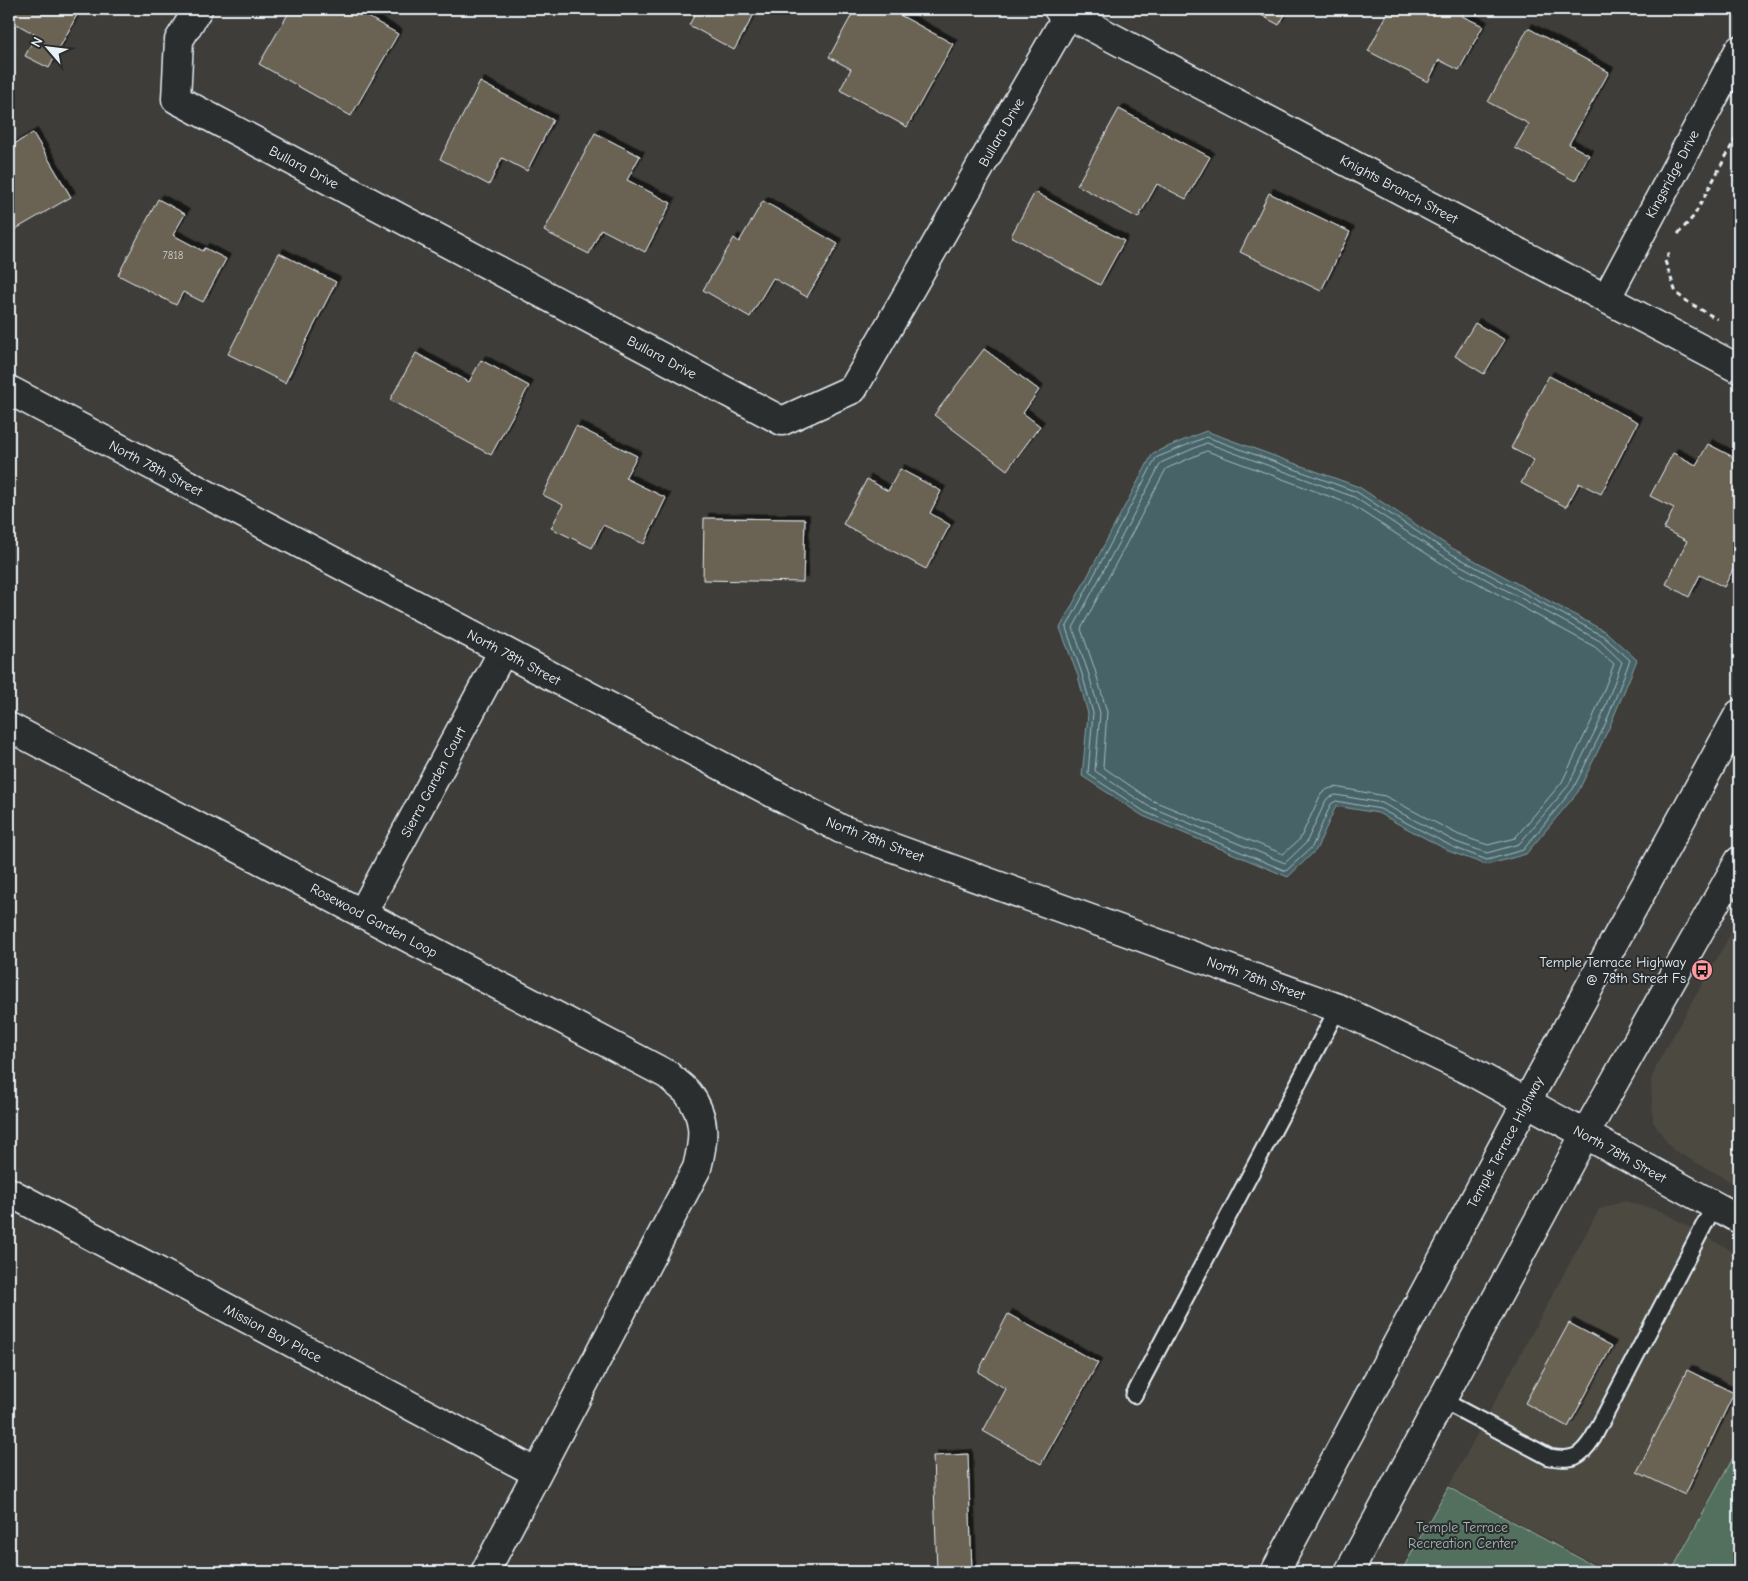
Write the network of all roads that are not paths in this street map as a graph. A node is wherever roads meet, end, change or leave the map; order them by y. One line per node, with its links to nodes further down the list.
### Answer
1 (198, 9): 2 (street, Bullara Drive)
2 (1063, 12): 4 (street, Knights Branch Street)
3 (1739, 50): 4 (street, Kingsridge Drive)
4 (1606, 299): 5 (street, Knights Branch Street)
5 (1739, 369)
6 (9, 390): 7 (street, North 78th Street)
7 (503, 650): 11 (street, Sierra Garden Court); 12 (street, North 78th Street)
8 (1739, 714): 13 (street, Temple Terrace Highway)
9 (9, 727): 11 (street, Rosewood Garden Loop)
10 (1739, 861): 14 (street)
11 (362, 914): 20 (street, Rosewood Garden Loop)
12 (1338, 1008): 13 (street, North 78th Street); 18 (lane)
13 (1526, 1103): 14 (street, North 78th Street); 22 (street, Temple Terrace Highway)
14 (1585, 1134): 16 (street, North 78th Street); 19 (street)
15 (9, 1192): 20 (street, Mission Bay Place)
16 (1714, 1206): 17 (street, North 78th Street); 19 (lane)
17 (1739, 1219)
18 (1134, 1395)
19 (1442, 1400): 23 (street)
20 (537, 1474): 21 (street, Rosewood Garden Loop)
21 (493, 1570)
22 (1275, 1572)
23 (1349, 1572)

